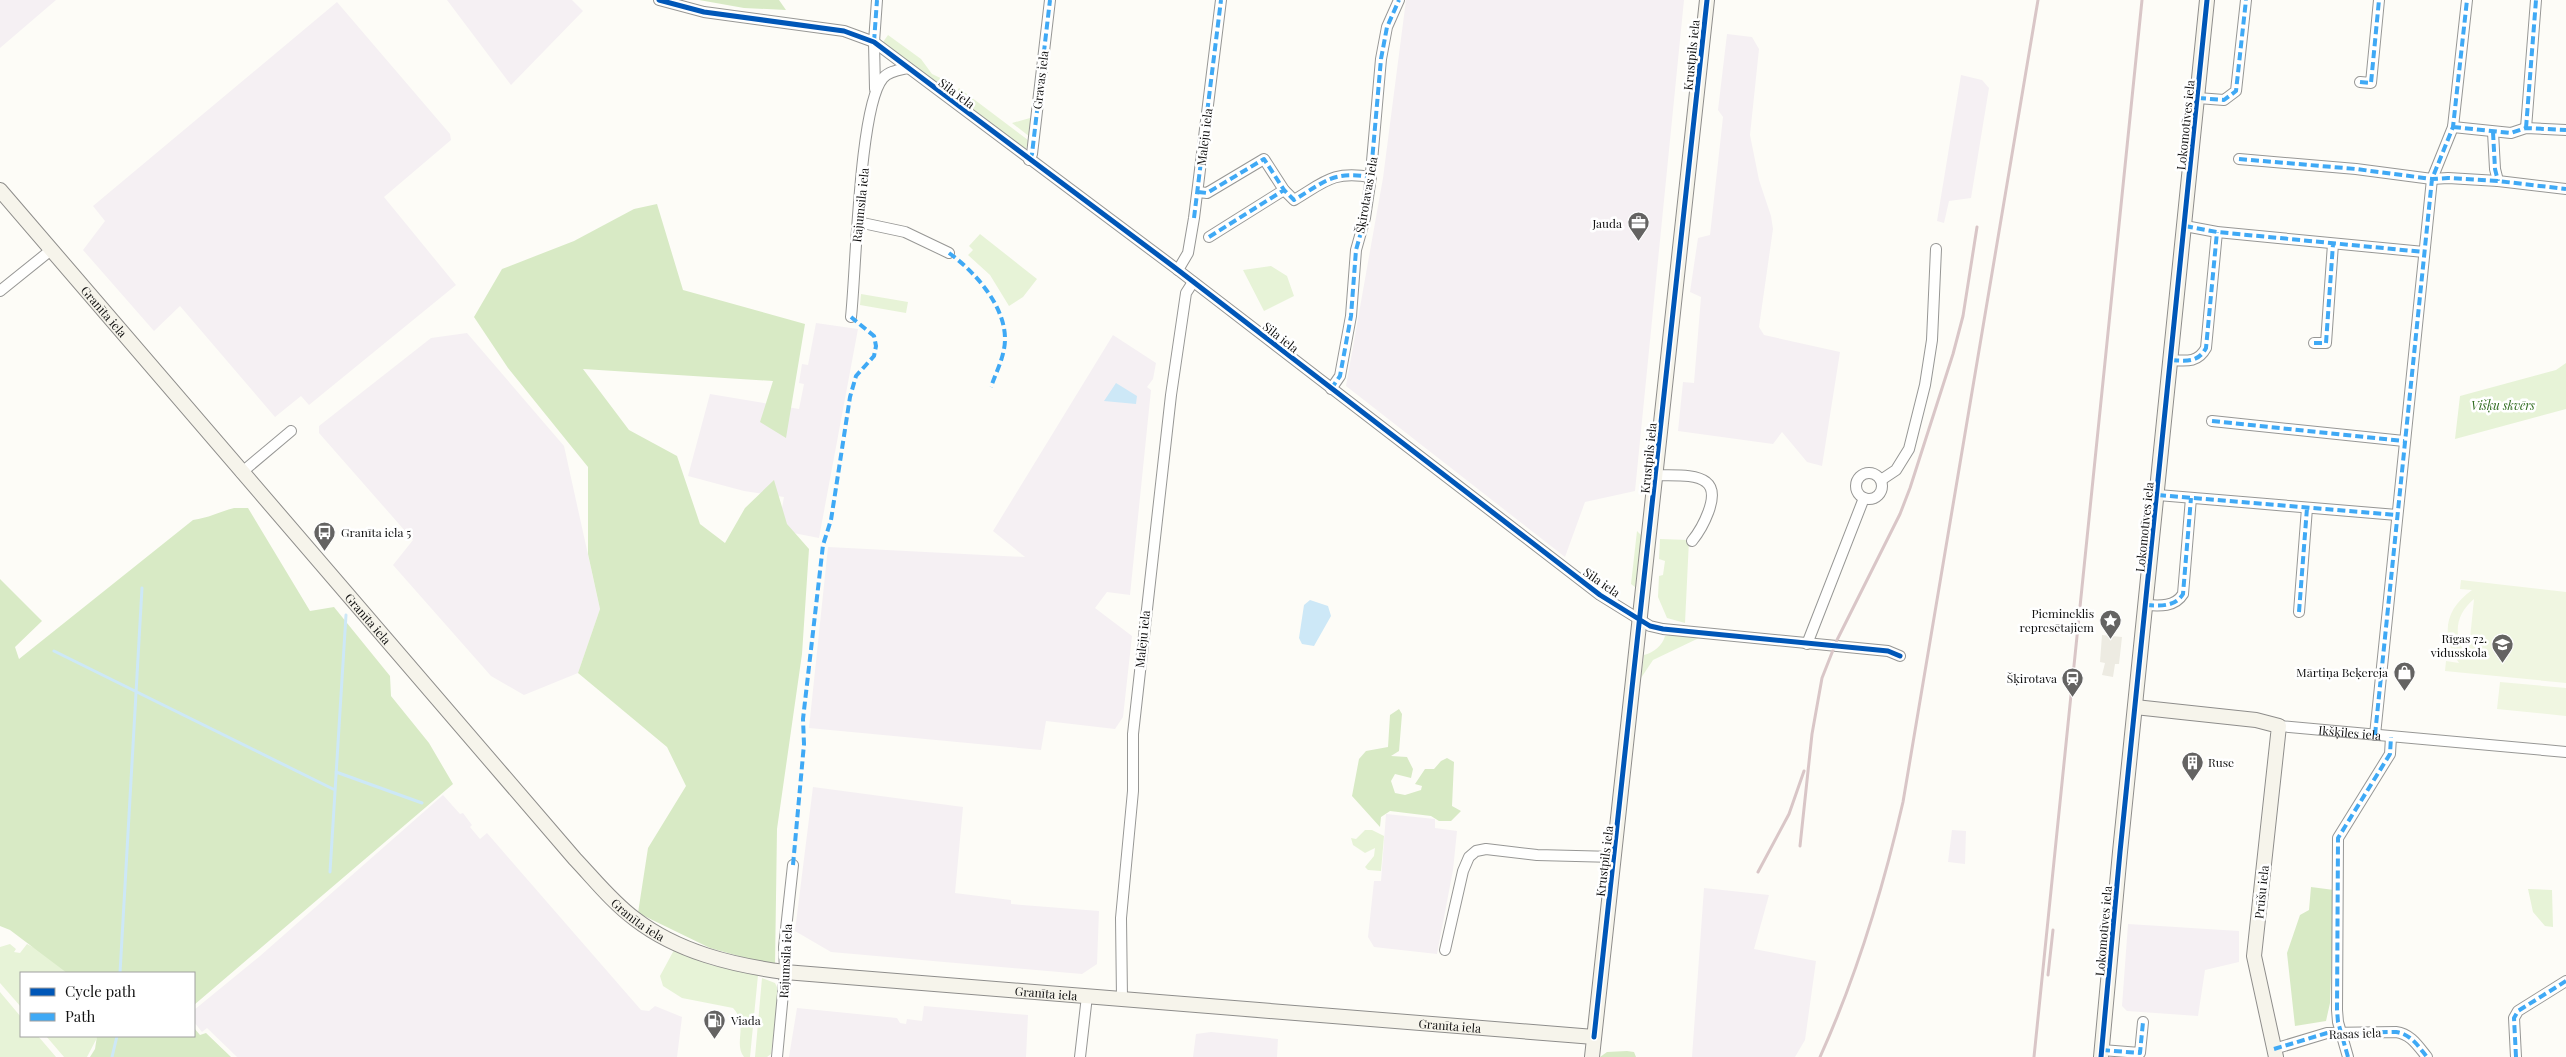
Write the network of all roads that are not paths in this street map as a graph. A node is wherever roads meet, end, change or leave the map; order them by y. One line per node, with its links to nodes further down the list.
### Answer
1 (659, 0): 12 (street, Sila iela)
2 (877, 0): 12 (street, Rājumsila iela)
3 (1050, 0): 22 (street, Gravas iela)
4 (1221, 0): 29 (street, Malēju iela)
5 (1399, 0): 23 (street, Šķirotavas iela)
6 (1707, 0): 50 (street, Krustpils iela)
7 (2207, 0): 16 (street, Lokomotīves iela)
8 (2246, 0): 16 (street)
9 (2379, 0): 14 (street)
10 (2467, 0): 17 (street)
11 (2536, 0): 18 (street)
12 (874, 42): 13 (street, Sila iela); 15 (street, Rājumsila iela)
13 (908, 68): 15 (street, Rājumsila iela); 22 (street, Sila iela)
14 (2360, 82)
15 (875, 92): 30 (street, Rājumsila iela)
16 (2198, 98): 31 (street, Lokomotīves iela)
17 (2453, 127): 20 (street); 24 (street)
18 (2526, 128): 19 (street); 20 (street)
19 (2566, 130)
20 (2493, 132): 25 (street)
21 (2239, 159): 24 (street)
22 (1029, 160): 39 (street, Sila iela)
23 (1371, 177): 28 (street); 45 (street, Šķirotavas iela)
24 (2432, 179): 25 (street); 37 (street)
25 (2498, 181): 26 (street)
26 (2566, 189)
27 (0, 190): 36 (street, Granīta iela)
28 (1284, 190): 29 (street); 33 (street)
29 (1198, 192): 39 (street, Malēju iela)
30 (858, 222): 38 (street); 42 (street, Rājumsila iela)
31 (2186, 226): 32 (street); 44 (street, Lokomotīves iela)
32 (2216, 232): 34 (street); 44 (street)
33 (1209, 237)
34 (2333, 244): 37 (street); 43 (street)
35 (1936, 249): 51 (street)
36 (51, 250): 41 (street); 49 (street, Granīta iela)
37 (2424, 252): 48 (street)
38 (949, 253)
39 (1178, 270): 40 (street, Sila iela)
40 (1193, 282): 45 (street, Sila iela); 74 (street, Malēju iela)
41 (0, 291)
42 (851, 317)
43 (2314, 343)
44 (2171, 360): 52 (street, Lokomotīves iela)
45 (1331, 389): 60 (street, Sila iela)
46 (2215, 424): 48 (street)
47 (291, 431): 49 (street)
48 (2404, 441): 56 (street)
49 (241, 473): 71 (street, Granīta iela)
50 (1656, 475): 57 (street); 60 (street, Krustpils iela)
51 (1881, 480): 53 (street); 53 (street)
52 (2158, 495): 54 (street); 58 (street, Lokomotīves iela)
53 (1864, 498): 61 (street)
54 (2191, 498): 55 (street); 58 (street)
55 (2307, 508): 56 (street); 59 (street)
56 (2397, 515): 65 (street)
57 (1692, 542)
58 (2146, 605): 63 (street, Lokomotīves iela)
59 (2299, 612)
60 (1640, 620): 61 (street, Sila iela); 68 (street, Krustpils iela)
61 (1807, 644): 62 (street, Sila iela)
62 (1900, 656)
63 (2135, 707): 64 (street, Ikšķiles iela); 78 (street, Lokomotīves iela)
64 (2279, 726): 65 (street, Ikšķiles iela); 79 (street, Prūšu iela)
65 (2375, 735): 66 (street, Ikšķiles iela)
66 (2391, 737): 67 (street, Ikšķiles iela); 76 (street)
67 (2566, 752)
68 (1615, 857): 70 (street); 77 (street, Krustpils iela)
69 (793, 865): 71 (street, Rājumsila iela)
70 (1445, 950)
71 (785, 972): 73 (street, Granīta iela); 80 (street, Rājumsila iela)
72 (2566, 981): 85 (street)
73 (1087, 996): 74 (street, Granīta iela); 81 (street)
74 (1122, 999): 77 (street, Granīta iela)
75 (2143, 1022): 78 (street)
76 (2341, 1033): 79 (street, Rasas iela); 83 (street); 84 (street, Rasas iela)
77 (1594, 1037): 82 (street, Krustpils iela)
78 (2102, 1053)
79 (2275, 1053)
80 (777, 1057)
81 (1080, 1057)
82 (1592, 1057)
83 (2348, 1057)
84 (2427, 1057)
85 (2516, 1057)

